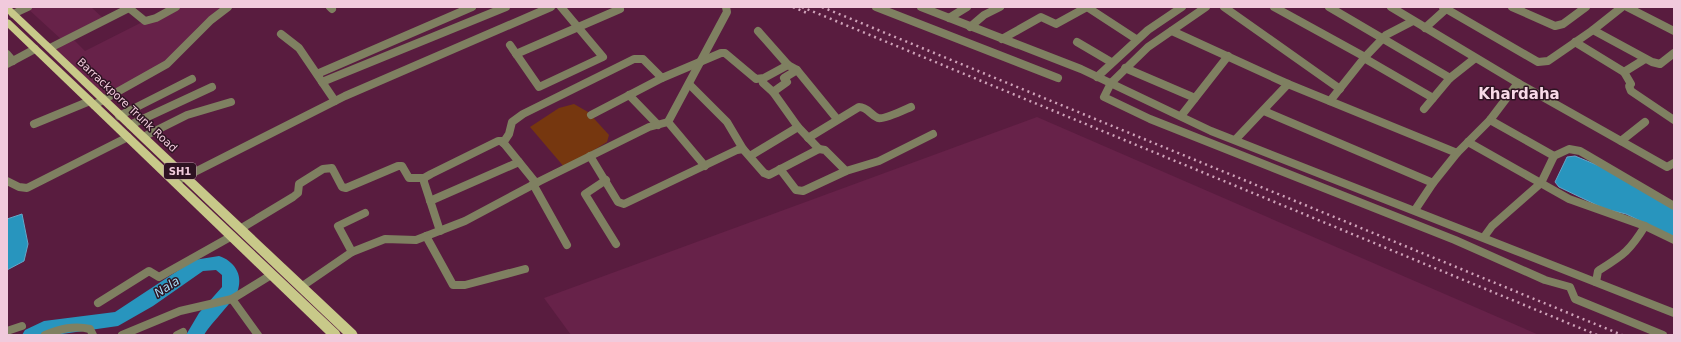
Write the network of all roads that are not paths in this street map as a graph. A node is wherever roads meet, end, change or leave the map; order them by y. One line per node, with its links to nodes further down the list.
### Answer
1 (28, 7): 27 (street)
2 (176, 7): 23 (street)
3 (228, 7): 79 (street)
4 (472, 7): 60 (street)
5 (506, 7): 66 (street)
6 (551, 7): 78 (street)
7 (561, 7): 30 (street)
8 (726, 7): 54 (street)
9 (876, 7): 64 (street)
10 (921, 7): 28 (street)
11 (967, 7): 28 (street)
12 (1000, 7): 31 (street)
13 (1182, 7): 40 (street)
14 (1206, 7): 33 (street)
15 (1224, 7): 73 (street)
16 (1274, 7): 50 (street)
17 (1329, 7): 38 (street)
18 (1391, 7): 29 (street)
19 (1512, 7): 20 (street)
20 (1586, 7)
21 (1622, 7): 34 (street)
22 (1627, 7): 36 (street)
23 (130, 8): 44 (street)
24 (620, 8): 30 (street)
25 (1083, 8): 39 (street); 40 (street)
26 (1445, 8): 32 (street); 42 (street)
27 (9, 15): 44 (main road, Barrackpore Trunk Road / SH1); 45 (main road, Barrackpore Trunk Road / SH1)
28 (949, 18): 31 (street)
29 (1413, 21): 32 (street); 38 (street)
30 (577, 27): 48 (street); 48 (street)
31 (970, 27): 39 (street)
32 (1425, 28): 51 (street)
33 (1172, 30): 49 (street); 57 (street)
34 (1593, 30): 42 (street); 52 (street)
35 (758, 31): 56 (street)
36 (1674, 31)
37 (280, 34): 60 (street)
38 (1381, 37): 50 (street); 65 (street)
39 (1002, 39): 61 (street)
40 (1136, 39): 55 (street)
41 (1077, 42): 55 (street)
42 (1575, 42): 59 (street)
43 (510, 45): 48 (street)
44 (50, 48): 79 (main road, Barrackpore Trunk Road / SH1)
45 (35, 49): 53 (street); 79 (main road, Barrackpore Trunk Road / SH1)
46 (1674, 53): 52 (street)
47 (7, 54): 53 (street)
48 (516, 54)
49 (1228, 56): 71 (street); 76 (street)
50 (1364, 58): 73 (street); 77 (street)
51 (1474, 58): 65 (street); 69 (street)
52 (1645, 59): 59 (street)
53 (10, 62)
54 (699, 62): 56 (street); 63 (street); 70 (street)
55 (1111, 62): 61 (street)
56 (788, 65): 58 (street)
57 (1125, 68): 68 (street); 76 (street)
58 (797, 70): 74 (street); 88 (street)
59 (1624, 72): 90 (street)
60 (317, 74): 66 (street)
61 (1097, 77): 68 (street)
62 (192, 78): 86 (street)
63 (662, 78): 75 (street); 104 (street)
64 (1058, 78)
65 (1450, 78): 77 (street)
66 (322, 82): 78 (street)
67 (763, 83): 74 (street)
68 (1111, 83): 87 (street); 153 (street)
69 (1518, 83): 89 (street); 102 (street)
70 (689, 84): 91 (street); 105 (street)
71 (1288, 84): 81 (street); 84 (street)
72 (212, 87): 94 (street)
73 (1340, 89): 81 (street)
74 (773, 92): 96 (street)
75 (629, 95): 85 (street); 95 (street)
76 (1195, 98): 87 (street)
77 (1433, 98): 83 (street)
78 (335, 101): 116 (street)
79 (95, 102): 86 (main road, Barrackpore Trunk Road / SH1); 93 (street); 98 (main road, Barrackpore Trunk Road / SH1)
80 (231, 102): 99 (street)
81 (1330, 102): 107 (street)
82 (911, 107): 88 (street)
83 (1424, 109)
84 (1264, 110): 101 (street); 120 (street)
85 (591, 115)
86 (119, 116): 94 (main road, Barrackpore Trunk Road / SH1)
87 (1181, 116): 101 (street)
88 (837, 119): 100 (street)
89 (1490, 120): 103 (street); 110 (street)
90 (1674, 120)
91 (668, 122): 95 (street); 113 (street)
92 (1645, 122): 102 (street)
93 (34, 124)
94 (130, 125): 99 (main road, Barrackpore Trunk Road / SH1)
95 (658, 125): 108 (street)
96 (798, 127): 100 (street); 109 (street)
97 (933, 134): 115 (street)
98 (128, 137): 119 (main road, Barrackpore Trunk Road / SH1); 123 (street)
99 (142, 137): 116 (main road, Barrackpore Trunk Road / SH1)
100 (808, 138): 106 (street)
101 (1236, 139): 126 (street)
102 (1621, 141): 112 (street)
103 (1468, 142): 107 (street); 121 (street)
104 (503, 143): 111 (street); 117 (street)
105 (743, 149): 109 (street); 113 (street)
106 (819, 149): 114 (street); 115 (street)
107 (1457, 154): 120 (street)
108 (590, 156): 118 (street); 122 (street)
109 (750, 156): 114 (street)
110 (1554, 156): 121 (street); 125 (street)
111 (519, 162): 122 (street); 124 (street)
112 (1674, 163)
113 (706, 166): 118 (street)
114 (780, 169): 115 (street)
115 (846, 171)
116 (186, 176): 119 (street); 129 (main road, Barrackpore Trunk Road / SH1)
117 (424, 178): 124 (street); 129 (street)
118 (606, 180): 135 (street)
119 (175, 182): 131 (main road, Barrackpore Trunk Road / SH1)
120 (1433, 183): 126 (street)
121 (1541, 183): 128 (street); 133 (street)
122 (534, 184): 130 (street); 136 (street)
123 (9, 185)
124 (430, 201): 130 (street)
125 (1674, 206)
126 (1415, 210): 133 (street)
127 (366, 213): 137 (street)
128 (1645, 226): 134 (street); 140 (street)
129 (240, 229): 141 (main road, Barrackpore Trunk Road / SH1)
130 (440, 231): 132 (street)
131 (232, 236): 139 (main road, Barrackpore Trunk Road / SH1); 143 (street)
132 (426, 236): 137 (street); 138 (street)
133 (1484, 237): 140 (street)
134 (1674, 240)
135 (616, 244)
136 (567, 245)
137 (352, 252): 141 (street)
138 (525, 269)
139 (271, 275): 142 (street); 152 (main road, Barrackpore Trunk Road / SH1)
140 (1596, 282): 144 (street)
141 (302, 287): 147 (main road, Barrackpore Trunk Road / SH1)
142 (232, 299): 150 (street); 151 (street)
143 (98, 303)
144 (1674, 313)
145 (22, 326): 146 (street)
146 (7, 331)
147 (348, 334)
148 (44, 335): 149 (street)
149 (93, 335)
150 (122, 335)
151 (258, 335)
152 (335, 335)
153 (1663, 335)

